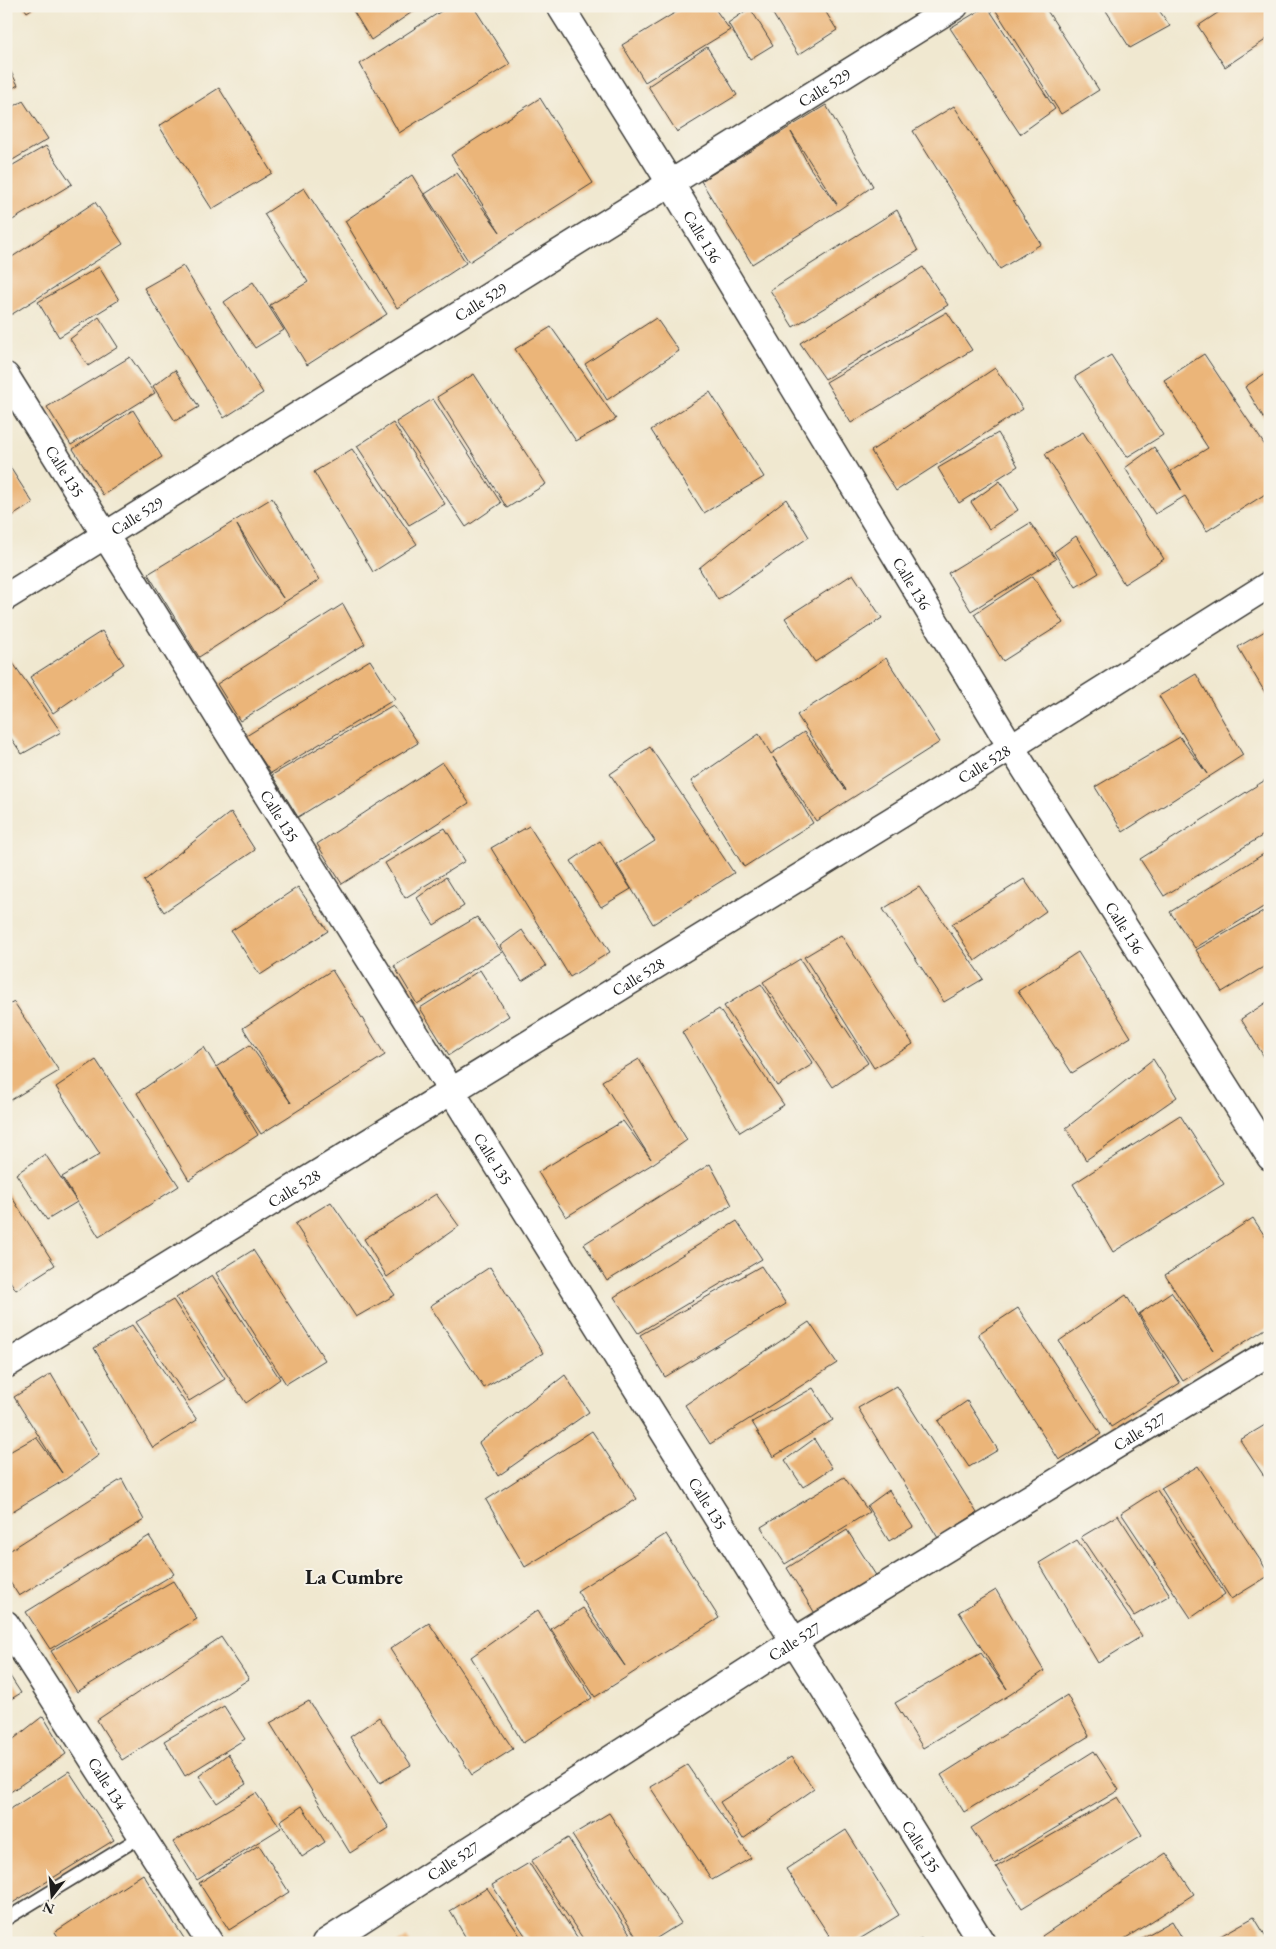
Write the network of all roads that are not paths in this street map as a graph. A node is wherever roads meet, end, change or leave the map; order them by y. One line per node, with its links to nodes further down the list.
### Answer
1 (560, 6): 3 (street, Calle 136)
2 (946, 8): 3 (street, Calle 529)
3 (671, 184): 5 (street, Calle 529); 8 (street, Calle 136)
4 (6, 376): 5 (street, Calle 135)
5 (106, 536): 7 (street, Calle 529); 9 (street, Calle 135)
6 (1270, 584): 8 (street, Calle 528)
7 (6, 597)
8 (1011, 746): 9 (street, Calle 528); 10 (street, Calle 136)
9 (450, 1091): 12 (street, Calle 528); 14 (street, Calle 135)
10 (1270, 1157)
11 (1270, 1352): 14 (street, Calle 527)
12 (6, 1365)
13 (6, 1624): 15 (street, Calle 134)
14 (794, 1641): 18 (street, Calle 527); 19 (street, Calle 135)
15 (142, 1836): 16 (lane); 17 (street, Calle 134)
16 (6, 1919)
17 (210, 1943)
18 (325, 1943)
19 (982, 1943)

